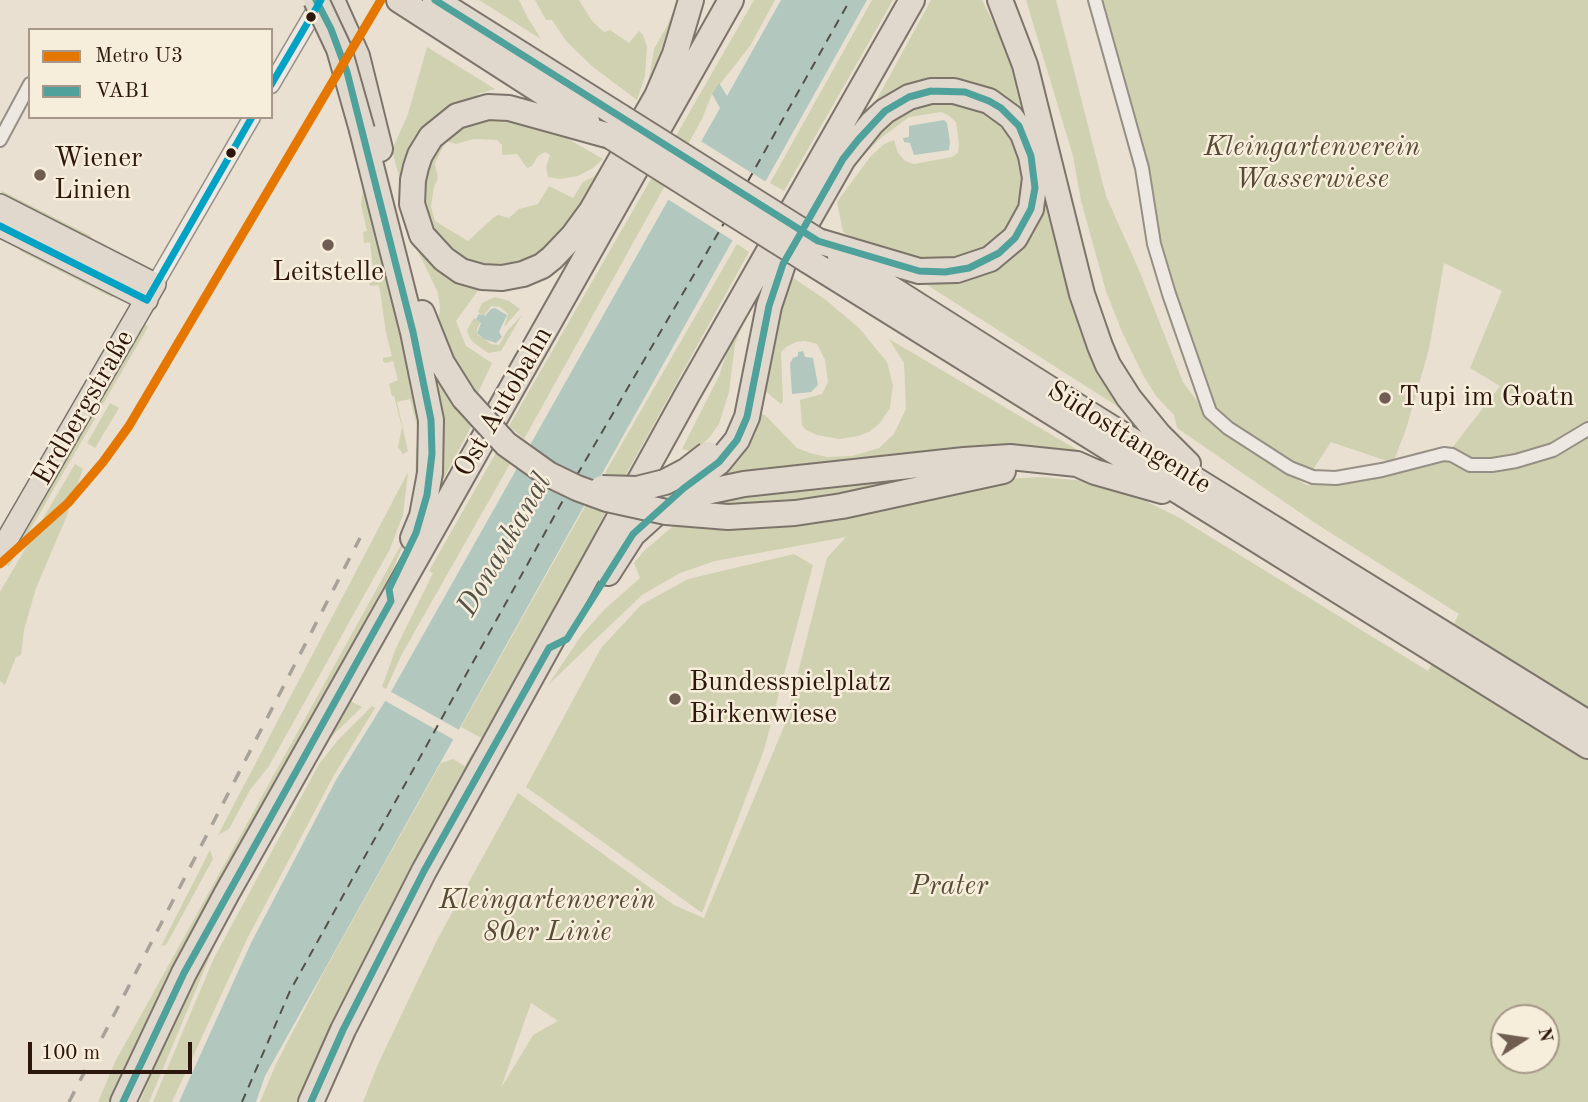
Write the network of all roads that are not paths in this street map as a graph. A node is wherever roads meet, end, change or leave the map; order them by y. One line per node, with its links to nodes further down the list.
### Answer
1 (318, 0): 14 (street); 29 (highway, bridge)
2 (332, 0): 25 (highway, bridge)
3 (399, 0): 13 (highway)
4 (435, 0): 13 (highway)
5 (691, 0): 17 (highway)
6 (705, 0): 29 (highway)
7 (732, 0): 29 (highway, Ost Autobahn)
8 (912, 0): 31 (highway)
9 (924, 0): 25 (highway, bridge)
10 (1000, 0): 26 (highway)
11 (1016, 0): 26 (highway)
12 (1095, 0): 23 (street)
13 (458, 26): 17 (highway)
14 (273, 81)
15 (28, 89): 18 (street)
16 (251, 119): 22 (street, Erdbergstraße)
17 (616, 127): 21 (highway, Südosttangente, bridge)
18 (0, 140)
19 (0, 205): 22 (main road)
20 (0, 226): 22 (main road)
21 (812, 251): 26 (highway, Südosttangente); 27 (highway)
22 (151, 292): 28 (main road, Erdbergstraße)
23 (1588, 429)
24 (1095, 472): 25 (highway, bridge); 26 (highway); 27 (highway)
25 (577, 488)
26 (1207, 498): 30 (highway, Südosttangente)
27 (660, 509): 31 (highway)
28 (0, 552)
29 (391, 601): 34 (highway, Ost Autobahn)
30 (1437, 639): 32 (highway); 33 (highway)
31 (549, 648): 35 (highway)
32 (1588, 723)
33 (1588, 746)
34 (123, 1102)
35 (312, 1102)

